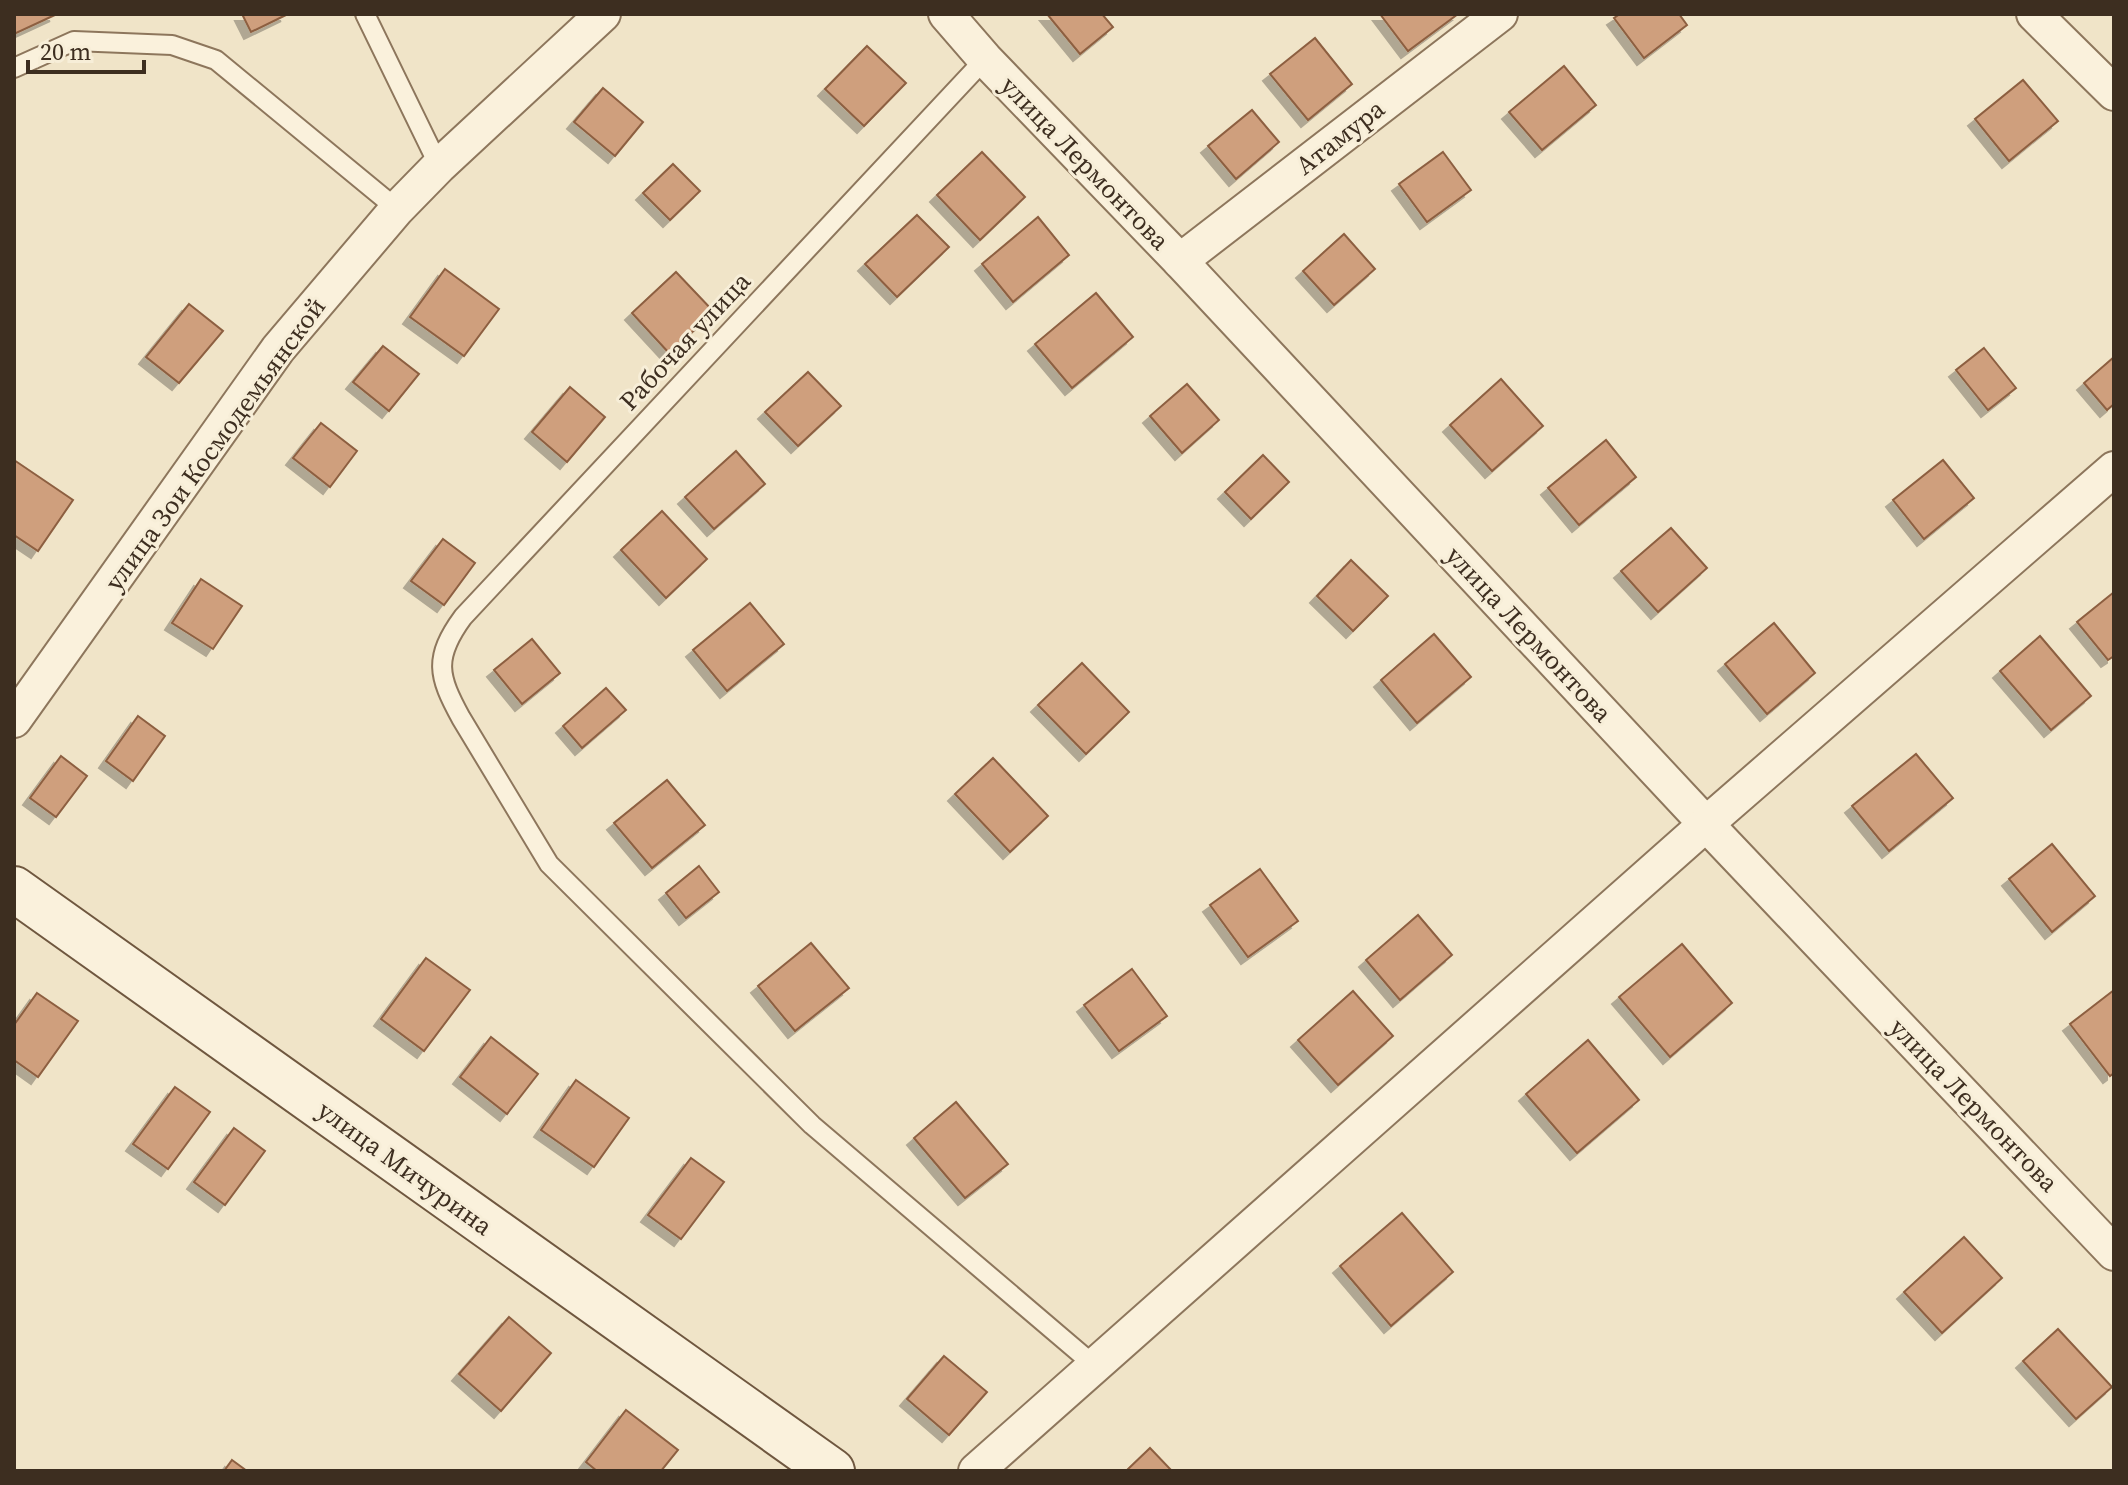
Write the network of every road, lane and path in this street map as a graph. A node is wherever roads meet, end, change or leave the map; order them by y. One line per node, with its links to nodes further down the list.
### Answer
1 (365, 14): 9 (lane)
2 (603, 14): 9 (street, улица Зои Космодемьянской)
3 (946, 14): 6 (street, улица Лермонтова)
4 (1500, 14): 11 (street, Атамура)
5 (2034, 14): 8 (street)
6 (985, 59): 11 (street, улица Лермонтова); 17 (lane, Рабочая улица)
7 (14, 68): 10 (lane)
8 (2114, 93)
9 (439, 166): 10 (street, улица Зои Космодемьянской)
10 (397, 209): 13 (street, улица Зои Космодемьянской)
11 (1180, 261): 14 (street, улица Лермонтова)
12 (2114, 469): 14 (street)
13 (14, 720)
14 (1706, 824): 16 (street, улица Лермонтова); 17 (street)
15 (14, 889): 18 (street, улица Мичурина)
16 (2114, 1253)
17 (1095, 1366): 19 (street)
18 (804, 1463)
19 (976, 1471)

